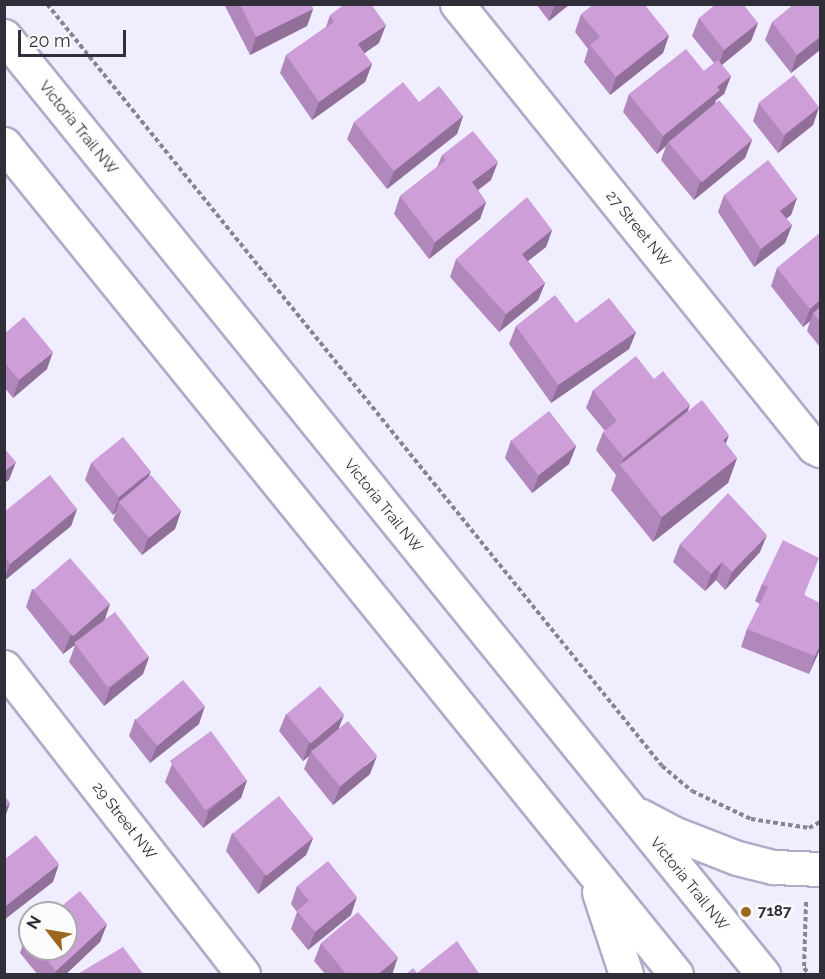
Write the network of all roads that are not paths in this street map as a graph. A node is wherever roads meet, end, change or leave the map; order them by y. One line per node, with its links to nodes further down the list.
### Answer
1 (457, 4): 4 (main road, 27 Street NW)
2 (4, 36): 6 (main road, Victoria Trail NW)
3 (4, 144): 8 (main road)
4 (820, 450)
5 (4, 667): 9 (main road, 29 Street NW)
6 (627, 808): 7 (main road); 12 (main road, Victoria Trail NW)
7 (820, 869)
8 (592, 873): 10 (main road); 11 (main road)
9 (243, 975)
10 (626, 975)
11 (676, 975)
12 (763, 975)

